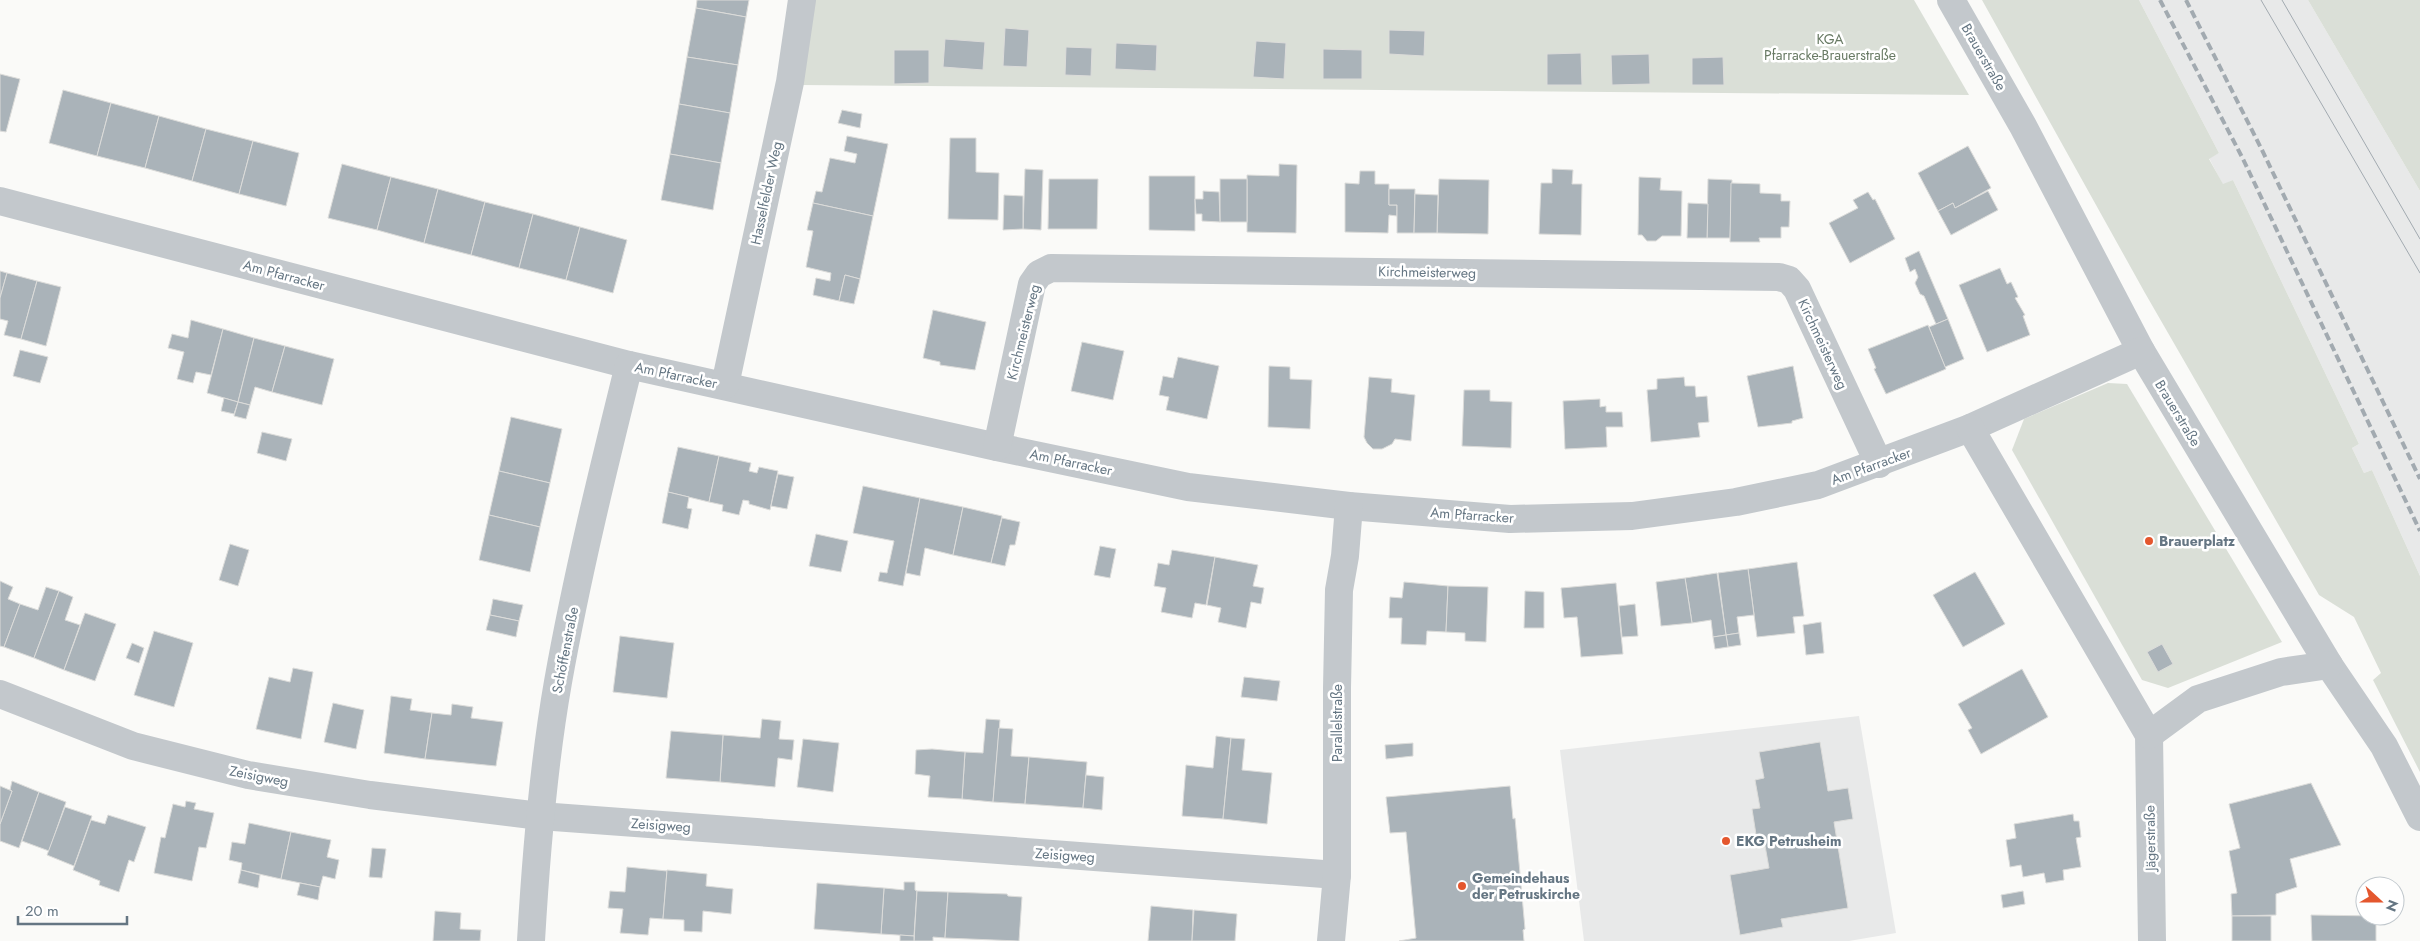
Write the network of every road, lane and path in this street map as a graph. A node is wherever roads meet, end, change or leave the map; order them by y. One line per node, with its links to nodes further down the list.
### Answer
1 (802, 0): 6 (street, Hasselfelder Weg)
2 (1951, 0): 4 (street, Brauerstraße)
3 (0, 201): 5 (street, Am Pfarracker)
4 (2141, 351): 7 (street, Am Pfarracker); 11 (street, Brauerstraße)
5 (629, 365): 6 (street, Am Pfarracker); 14 (street, Schöffenstraße)
6 (725, 385): 8 (street, Am Pfarracker)
7 (1970, 428): 9 (street, Am Pfarracker); 13 (street)
8 (997, 447): 9 (street, Kirchmeisterweg); 10 (street, Am Pfarracker)
9 (1879, 464): 10 (street, Am Pfarracker)
10 (1349, 506): 16 (street, Parallelstraße)
11 (2329, 665): 13 (street); 15 (street, Brauerstraße)
12 (0, 694): 14 (street, Zeisigweg)
13 (2149, 735): 19 (street, Jägerstraße)
14 (540, 816): 16 (street, Zeisigweg); 17 (street, Schöffenstraße)
15 (2420, 817)
16 (1337, 875): 18 (street, Parallelstraße)
17 (531, 941)
18 (1331, 941)
19 (2152, 941)

